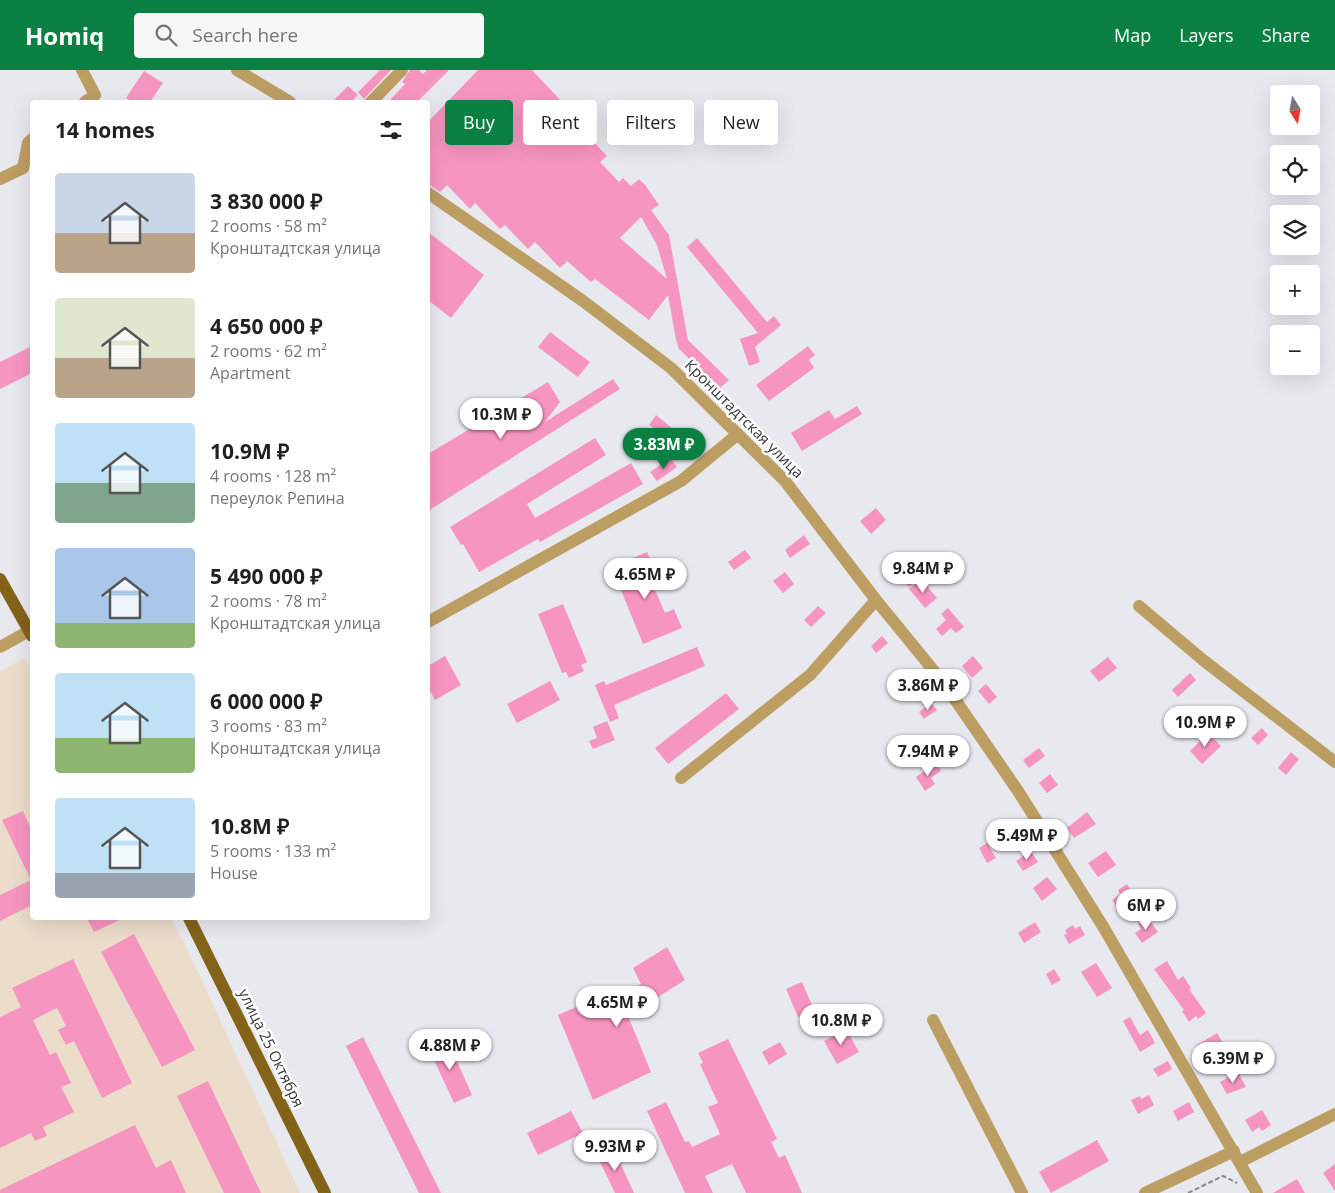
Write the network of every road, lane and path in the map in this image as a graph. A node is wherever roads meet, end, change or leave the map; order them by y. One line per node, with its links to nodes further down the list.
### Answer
1 (82, 70): 4 (street)
2 (237, 70): 5 (street)
3 (402, 70): 6 (street)
4 (88, 100)
5 (287, 100)
6 (372, 100)
7 (30, 141): 8 (street)
8 (0, 179)
9 (430, 194): 10 (street, Кронштадтская улица)
10 (738, 434): 12 (street, Кронштадтская улица); 14 (street)
11 (0, 578): 15 (main road)
12 (876, 600): 19 (street); 23 (street, Кронштадтская улица)
13 (1139, 606): 18 (street)
14 (430, 621)
15 (30, 632)
16 (30, 634): 17 (street)
17 (0, 646)
18 (1335, 762)
19 (681, 778)
20 (190, 920): 25 (main road, улица 25 Октября)
21 (933, 1020): 26 (street)
22 (1335, 1114): 23 (street)
23 (1236, 1157): 27 (street); 29 (street, Кронштадтская улица)
24 (1242, 1186): 28 (path)
25 (325, 1193)
26 (1022, 1193)
27 (1145, 1193)
28 (1188, 1193)
29 (1257, 1193)

